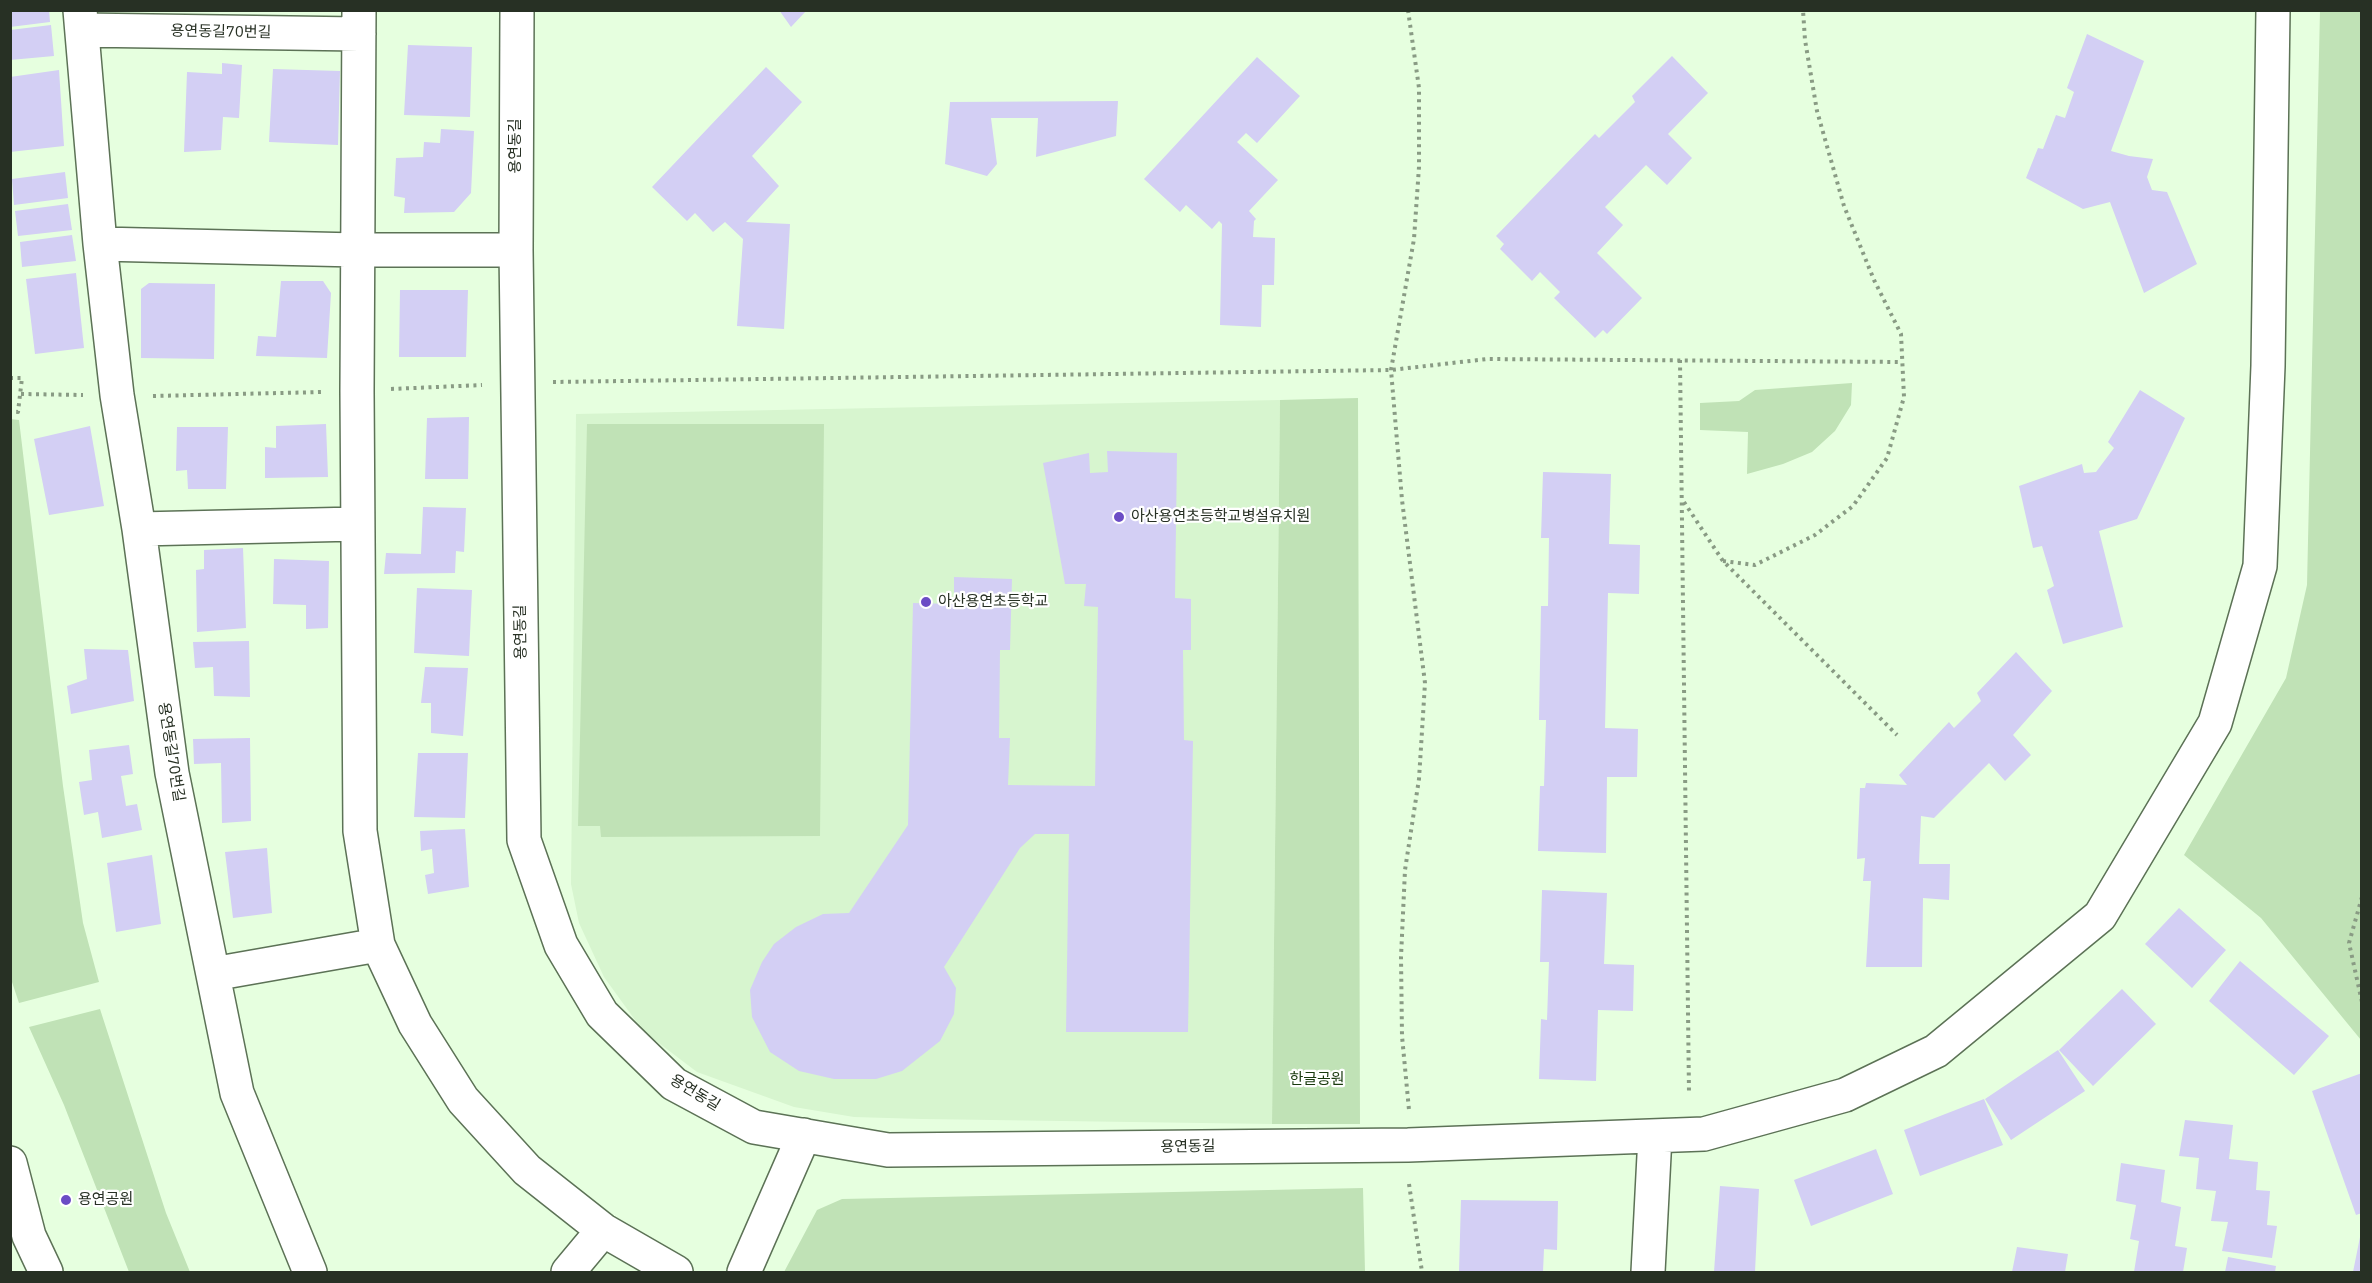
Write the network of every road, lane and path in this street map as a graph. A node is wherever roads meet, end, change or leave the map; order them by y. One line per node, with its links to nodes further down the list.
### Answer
1 (517, 10): 9 (street, 용연동길)
2 (1408, 10): 12 (path)
3 (1803, 10): 11 (path)
4 (2273, 10): 34 (street, 용연동길)
5 (81, 20): 6 (street, 용연동길70번길); 7 (street, 용연동길70번길)
6 (359, 22): 8 (street)
7 (100, 244): 8 (street); 24 (street, 용연동길70번길)
8 (357, 250): 9 (street); 23 (street)
9 (516, 250): 33 (street, 용연동길)
10 (1680, 360): 11 (path); 12 (path); 22 (path)
11 (1902, 362): 25 (path)
12 (1391, 370): 14 (path); 32 (path)
13 (10, 378): 18 (path)
14 (550, 382)
15 (483, 385): 16 (path)
16 (385, 390)
17 (327, 392): 20 (path)
18 (21, 394): 19 (path); 21 (path)
19 (85, 395)
20 (145, 396)
21 (10, 411)
22 (1682, 500): 25 (path); 31 (path)
23 (357, 524): 24 (street); 28 (street)
24 (139, 529): 29 (street, 용연동길70번길)
25 (1723, 561): 26 (path)
26 (1897, 735)
27 (2361, 897): 30 (path)
28 (378, 945): 29 (street); 37 (street)
29 (213, 974): 39 (street, 용연동길70번길)
30 (2361, 1002)
31 (1689, 1093)
32 (1410, 1120)
33 (804, 1135): 34 (street, 용연동길); 42 (street)
34 (1654, 1136): 44 (street)
35 (10, 1163): 38 (street)
36 (1409, 1184): 43 (path)
37 (603, 1230): 40 (street); 41 (street)
38 (46, 1272)
39 (310, 1272)
40 (568, 1272)
41 (676, 1272)
42 (744, 1272)
43 (1422, 1272)
44 (1648, 1272)

